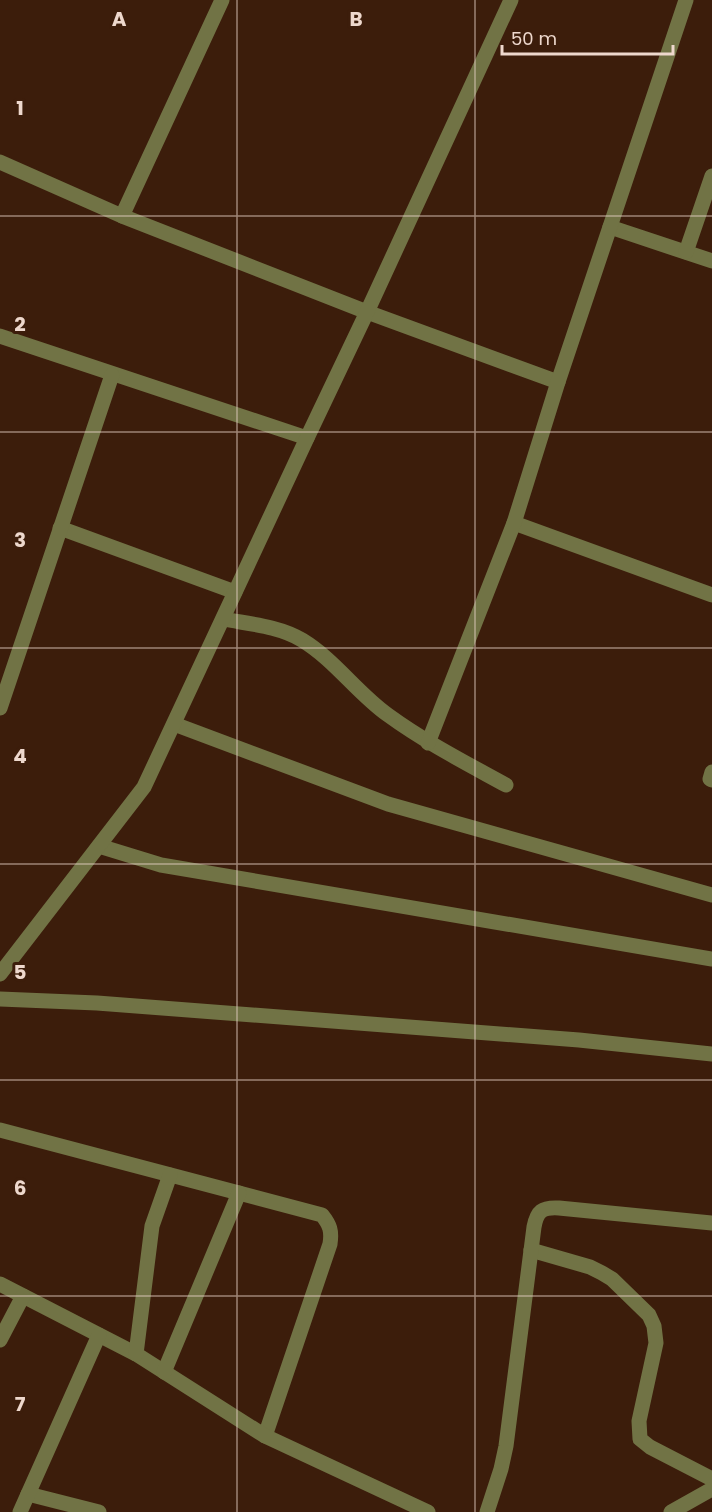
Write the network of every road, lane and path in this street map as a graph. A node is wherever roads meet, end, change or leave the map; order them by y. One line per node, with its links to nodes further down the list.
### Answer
1 (222, 0): 6 (street)
2 (511, 0): 10 (street)
3 (686, 0): 7 (street)
4 (0, 162): 6 (street)
5 (712, 176): 8 (street)
6 (122, 216): 10 (street)
7 (610, 227): 8 (street); 13 (street)
8 (686, 252): 9 (street)
9 (712, 261)
10 (367, 312): 13 (street); 14 (street)
11 (0, 336): 12 (street)
12 (112, 375): 14 (street); 16 (street)
13 (558, 382): 15 (street)
14 (307, 438): 17 (street)
15 (514, 524): 18 (street); 22 (street)
16 (60, 528): 17 (street); 20 (street)
17 (235, 592): 19 (street)
18 (712, 596)
19 (223, 619): 21 (street); 22 (street)
20 (0, 708)
21 (174, 724): 26 (street); 27 (street)
22 (428, 743): 25 (street)
23 (712, 772): 24 (street)
24 (712, 780)
25 (506, 785)
26 (99, 846): 28 (street); 29 (street)
27 (712, 895)
28 (712, 959)
29 (0, 974)
30 (0, 999): 31 (street)
31 (712, 1054)
32 (0, 1130): 33 (street)
33 (170, 1175): 34 (street); 41 (street)
34 (239, 1193): 42 (street); 43 (street)
35 (712, 1223): 36 (street)
36 (531, 1250): 44 (street); 50 (street)
37 (0, 1284): 38 (street)
38 (23, 1296): 39 (street); 40 (street)
39 (99, 1335): 41 (street); 46 (street)
40 (0, 1340)
41 (136, 1354): 42 (street)
42 (164, 1372): 43 (street)
43 (265, 1436): 49 (street)
44 (712, 1479)
45 (712, 1489): 51 (street)
46 (28, 1494): 47 (street); 48 (street)
47 (20, 1512)
48 (99, 1512)
49 (428, 1512)
50 (487, 1512)
51 (671, 1512)

